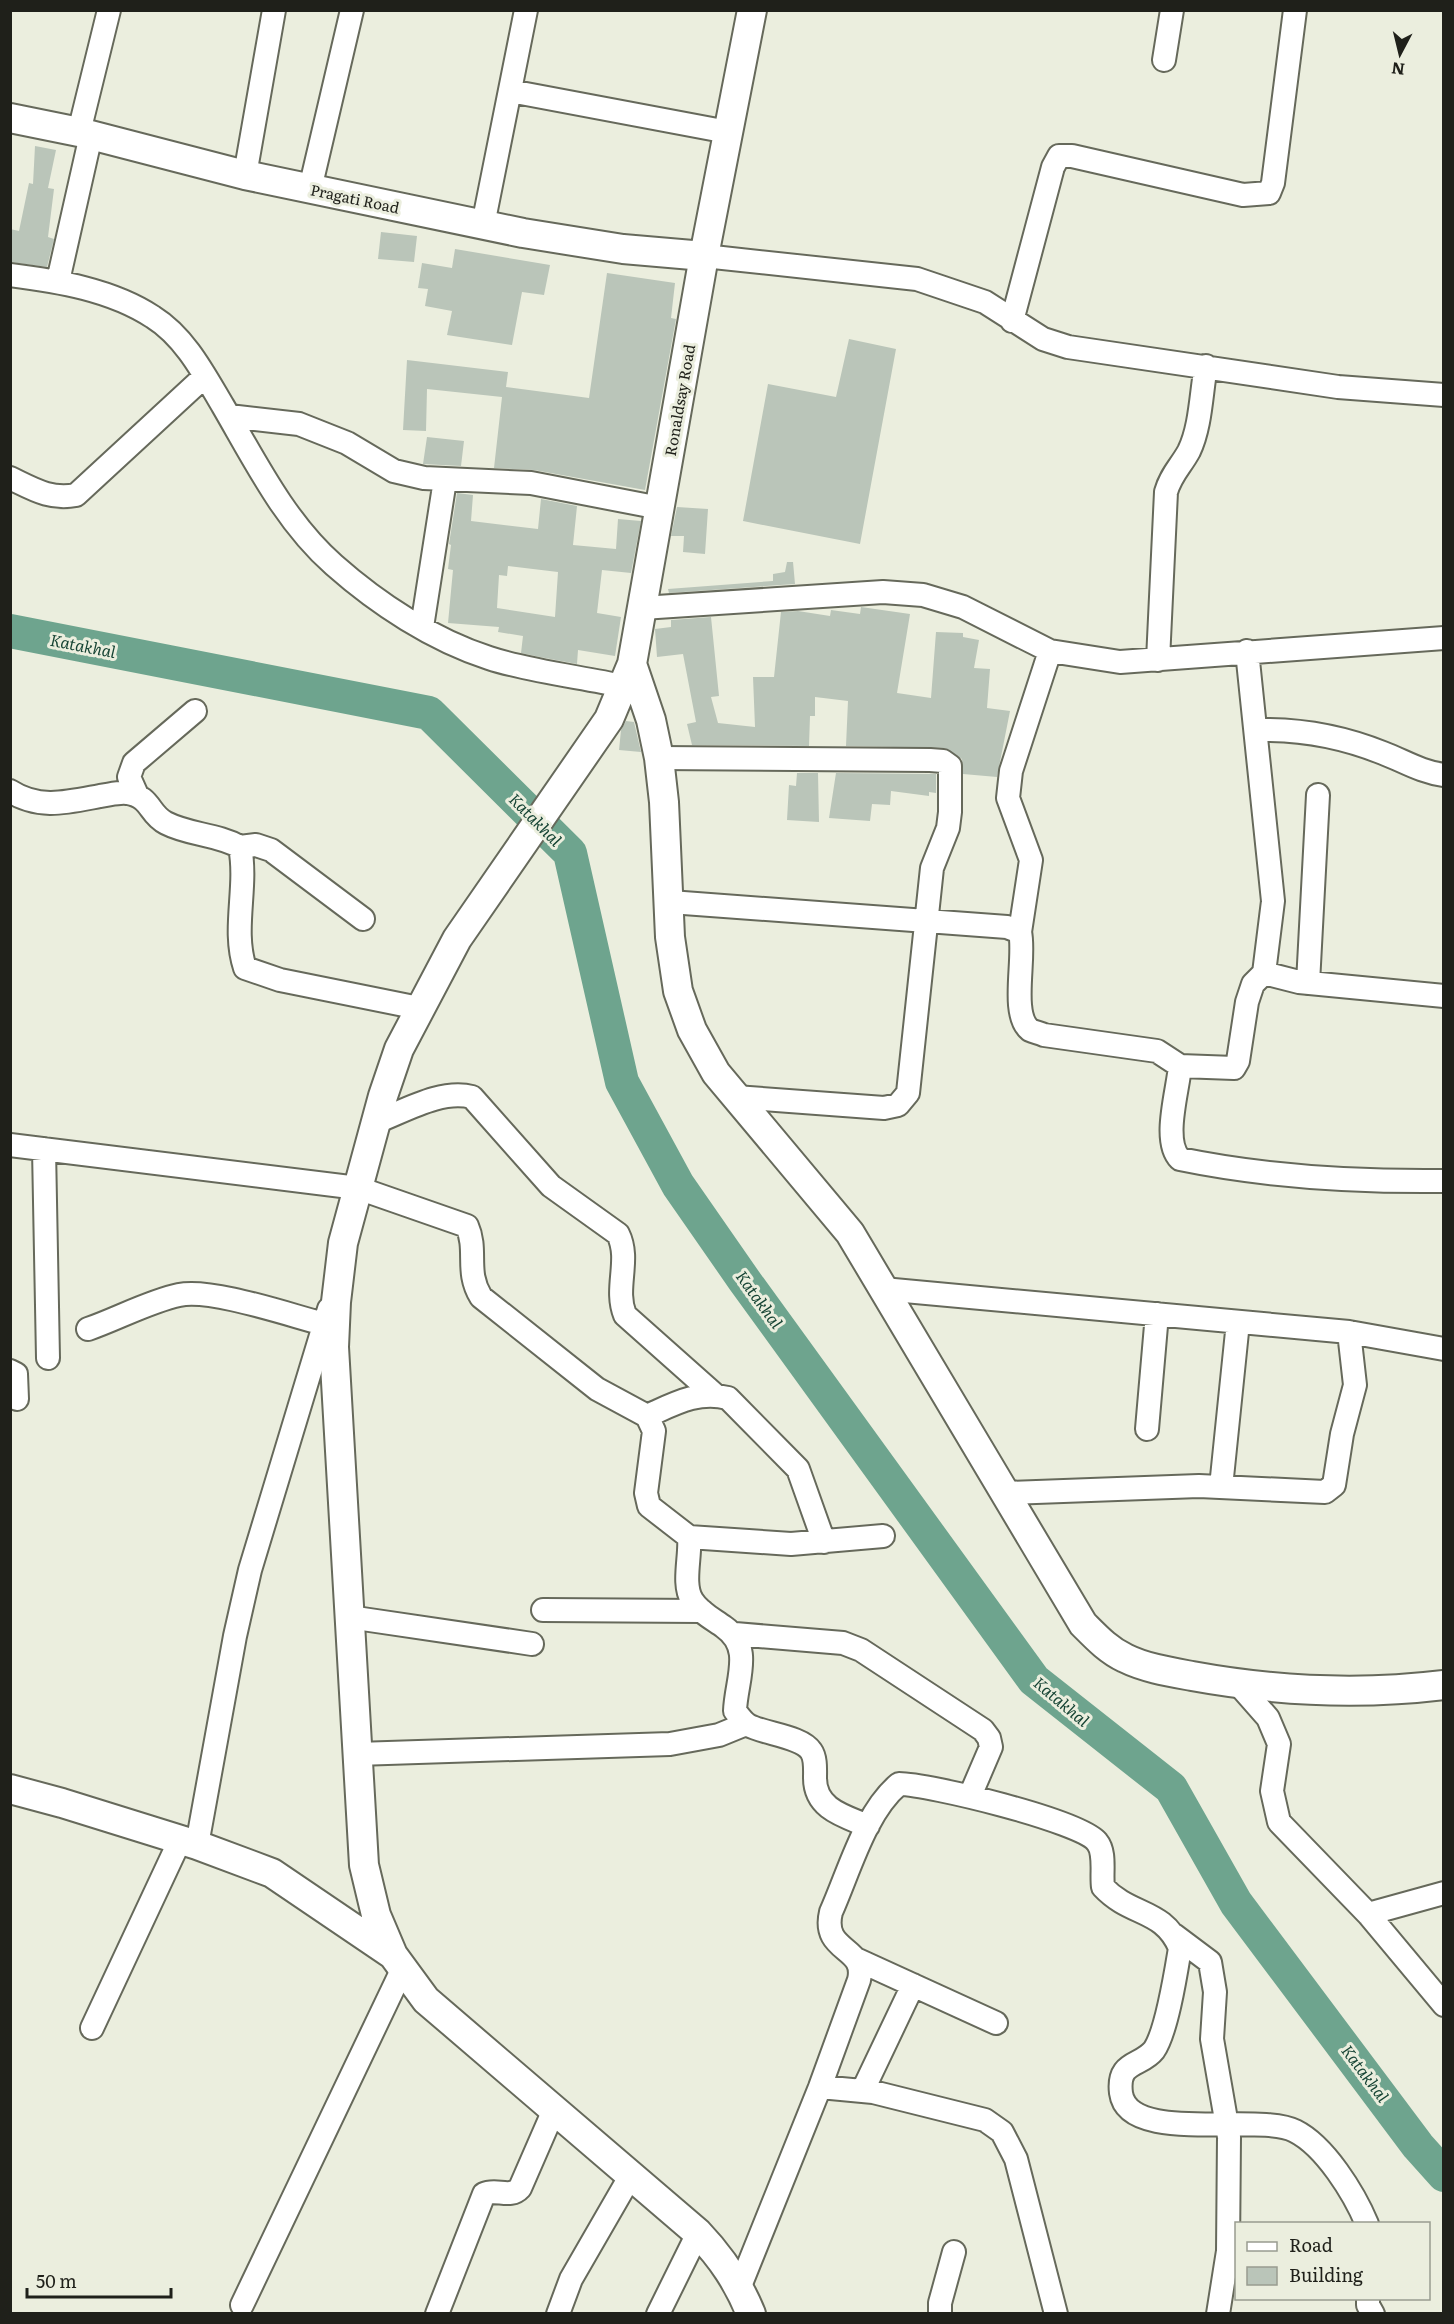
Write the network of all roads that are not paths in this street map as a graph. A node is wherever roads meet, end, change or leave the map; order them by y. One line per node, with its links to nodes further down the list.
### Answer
1 (109, 10): 12 (street)
2 (274, 10): 13 (street)
3 (352, 10): 14 (street)
4 (526, 10): 9 (street)
5 (752, 10): 11 (street, Ronaldsay Road)
6 (1172, 10): 8 (street)
7 (1295, 10): 19 (street)
8 (1164, 60)
9 (510, 91): 11 (street); 15 (street)
10 (10, 118): 12 (street, Pragati Road)
11 (728, 132): 16 (street, Ronaldsay Road)
12 (85, 134): 13 (street, Pragati Road); 18 (street)
13 (245, 176): 14 (street, Pragati Road)
14 (310, 189): 15 (street, Pragati Road)
15 (483, 225): 16 (street, Pragati Road)
16 (704, 256): 19 (street); 26 (street, Ronaldsay Road)
17 (10, 275): 18 (street)
18 (58, 281): 21 (street)
19 (1012, 321): 20 (street)
20 (1206, 366): 22 (street); 32 (street)
21 (205, 376): 23 (street); 24 (street)
22 (1443, 395)
23 (229, 416): 25 (street); 28 (street)
24 (10, 478)
25 (445, 480): 26 (street); 28 (street)
26 (660, 508): 27 (street, Ronaldsay Road)
27 (642, 608): 30 (street); 33 (street, Ronaldsay Road)
28 (422, 627): 33 (street)
29 (1443, 638): 31 (street)
30 (1050, 651): 32 (street); 45 (street)
31 (1247, 651): 32 (street); 35 (street)
32 (1158, 660)
33 (627, 675): 36 (street); 49 (street, Ronaldsay Road)
34 (195, 711): 39 (street)
35 (1257, 730): 37 (street); 46 (street)
36 (659, 758): 42 (street); 44 (street)
37 (1443, 775)
38 (10, 791): 39 (street)
39 (137, 795): 41 (street)
40 (1318, 795): 47 (street)
41 (240, 847): 43 (street); 49 (street)
42 (670, 902): 44 (street); 51 (street)
43 (363, 919)
44 (928, 921): 45 (street); 51 (street)
45 (1020, 932): 50 (street)
46 (1264, 973): 47 (street); 50 (street)
47 (1308, 983): 48 (street)
48 (1443, 996)
49 (419, 1008): 52 (street, Ronaldsay Road)
50 (1180, 1066): 55 (street)
51 (735, 1097): 58 (street)
52 (376, 1122): 56 (street, Ronaldsay Road); 67 (street)
53 (10, 1145): 54 (street)
54 (44, 1149): 56 (street); 65 (street)
55 (1443, 1182)
56 (358, 1188): 57 (street, Ronaldsay Road); 69 (street)
57 (340, 1272): 61 (street); 78 (street, Ronaldsay Road)
58 (883, 1289): 59 (street); 72 (street)
59 (1157, 1314): 60 (street); 70 (street)
60 (1238, 1322): 63 (street); 71 (street)
61 (324, 1324): 62 (street); 88 (street)
62 (88, 1329)
63 (1349, 1332): 64 (street); 71 (street)
64 (1443, 1348)
65 (48, 1358)
66 (10, 1371): 68 (street)
67 (715, 1395): 69 (street); 75 (street)
68 (17, 1399)
69 (647, 1416): 74 (street)
70 (1147, 1429)
71 (1221, 1487): 72 (street)
72 (1006, 1493): 81 (street)
73 (884, 1536): 75 (street)
74 (689, 1537): 75 (street); 77 (street)
75 (824, 1542)
76 (543, 1610): 77 (street)
77 (702, 1611): 79 (street)
78 (349, 1617): 80 (street); 84 (street, Ronaldsay Road)
79 (735, 1634): 83 (street); 86 (street)
80 (532, 1644)
81 (1239, 1685): 82 (street); 90 (street)
82 (1443, 1685)
83 (746, 1724): 84 (street); 87 (street)
84 (357, 1754): 93 (street, Ronaldsay Road)
85 (10, 1789): 88 (street)
86 (970, 1796): 87 (street); 91 (street)
87 (868, 1826): 92 (street)
88 (189, 1843): 93 (street); 97 (street)
89 (1443, 1893): 90 (street)
90 (1368, 1914): 95 (street)
91 (1174, 1935): 101 (street); 101 (street)
92 (858, 1960): 94 (street); 98 (street)
93 (398, 1961): 100 (street); 107 (street)
94 (913, 1985): 96 (street); 99 (street)
95 (1443, 2005)
96 (996, 2023)
97 (92, 2028)
98 (820, 2087): 99 (street); 106 (street)
99 (863, 2090): 113 (street)
100 (554, 2110): 102 (street); 108 (street)
101 (1228, 2123): 103 (street); 114 (street)
102 (631, 2175): 104 (street); 109 (street)
103 (1366, 2222)
104 (698, 2233): 106 (street); 110 (street)
105 (954, 2252): 112 (street)
106 (740, 2286): 111 (street)
107 (242, 2304)
108 (436, 2313)
109 (558, 2313)
110 (658, 2313)
111 (751, 2313)
112 (940, 2313)
113 (1056, 2313)
114 (1218, 2313)

